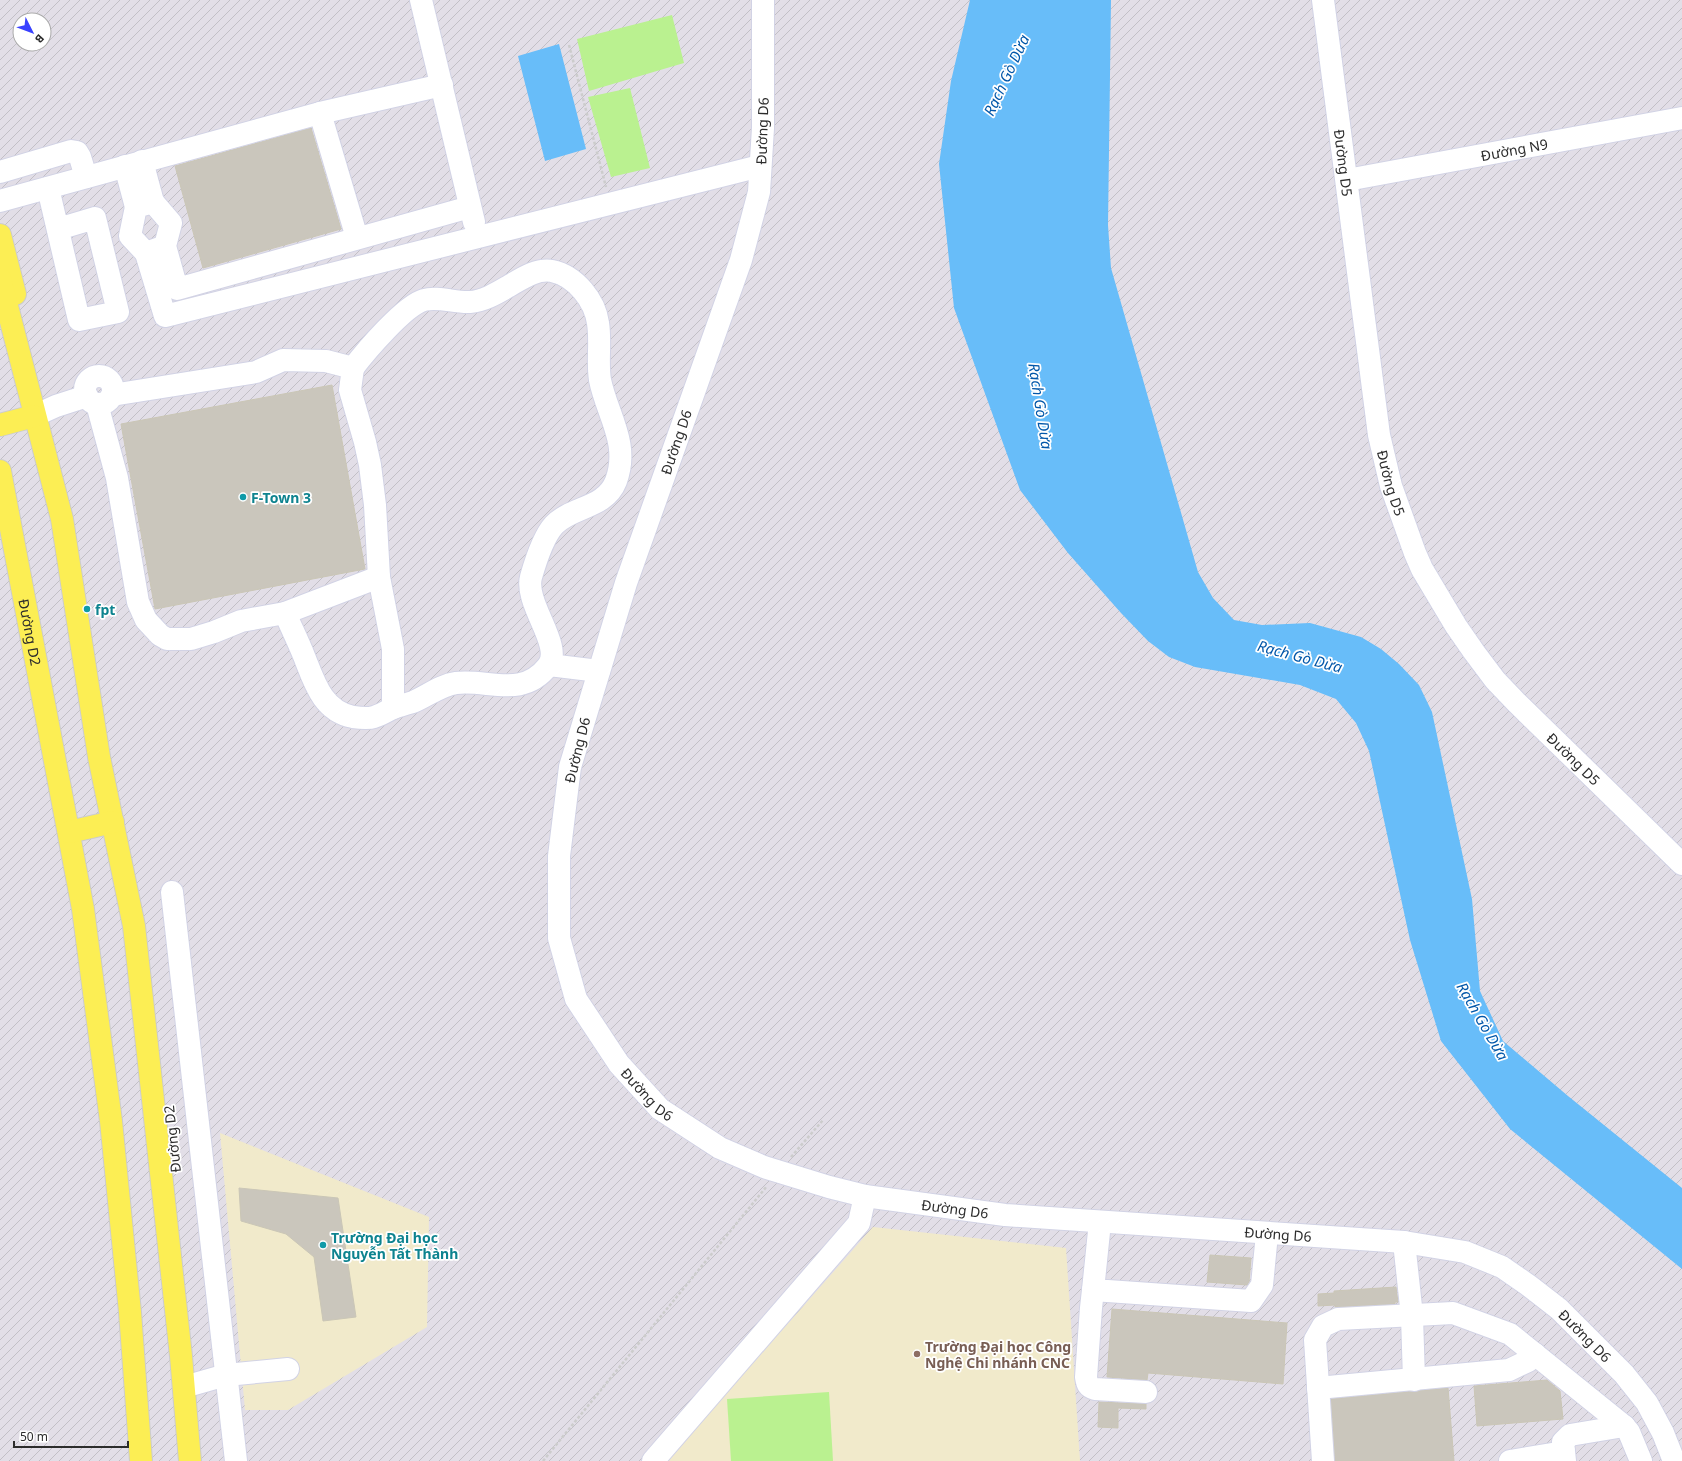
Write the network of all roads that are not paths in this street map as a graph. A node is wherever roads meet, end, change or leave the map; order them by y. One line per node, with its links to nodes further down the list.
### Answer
1 (421, 0): 4 (street)
2 (763, 0): 8 (street, Đường D6)
3 (1323, 0): 11 (street, Đường D5)
4 (442, 85): 5 (street); 15 (street)
5 (320, 113): 7 (street); 19 (street)
6 (1682, 118): 11 (street, Đường N9)
7 (133, 164): 10 (street); 14 (street)
8 (760, 166): 18 (street); 33 (street, Đường D6)
9 (0, 172): 10 (street)
10 (86, 177): 12 (street)
11 (1347, 180): 38 (street, Đường D5)
12 (48, 188): 13 (street); 16 (street)
13 (0, 201)
14 (144, 204): 20 (street); 20 (street)
15 (470, 207): 18 (street); 19 (street)
16 (58, 229)
17 (0, 235): 22 (main road)
18 (478, 236): 20 (street)
19 (357, 238): 20 (street)
20 (155, 250)
21 (0, 279): 22 (main road, Đường D2)
22 (17, 346): 25 (main road, Đường D2)
23 (353, 368): 24 (street); 30 (street); 32 (street)
24 (99, 398): 25 (street); 31 (street)
25 (34, 416): 26 (main road); 36 (main road, Đường D2)
26 (0, 425)
27 (0, 471): 28 (main road, Đường D2)
28 (3, 500): 35 (main road, Đường D2)
29 (0, 532): 35 (main road, Đường D2)
30 (379, 577): 31 (street); 34 (street)
31 (285, 613): 34 (street)
32 (549, 665): 33 (street); 34 (street)
33 (599, 671): 40 (street, Đường D6)
34 (393, 708)
35 (57, 767): 37 (main road, Đường D2)
36 (113, 822): 37 (main road); 51 (main road, Đường D2)
37 (69, 832): 44 (main road, Đường D2)
38 (1682, 864)
39 (172, 892): 49 (street)
40 (865, 1196): 41 (street, Đường D6); 60 (street)
41 (1100, 1222): 42 (street, Đường D6); 45 (street)
42 (1267, 1234): 43 (street, Đường D6); 45 (street)
43 (1404, 1242): 46 (street); 64 (street, Đường D6)
44 (126, 1267): 56 (main road); 57 (main road, Đường D2)
45 (1094, 1290): 53 (street)
46 (1412, 1316): 47 (street); 50 (street); 52 (street)
47 (1536, 1354): 50 (street); 54 (street)
48 (288, 1369): 49 (street)
49 (226, 1375): 51 (street); 59 (street)
50 (1414, 1380): 52 (street)
51 (184, 1387): 58 (main road, Đường D2)
52 (1318, 1388): 61 (street)
53 (1146, 1392)
54 (1624, 1426): 55 (street); 63 (street)
55 (1565, 1456): 62 (street)
56 (129, 1461)
57 (141, 1461)
58 (190, 1461)
59 (236, 1461)
60 (653, 1461)
61 (1323, 1461)
62 (1510, 1461)
63 (1641, 1461)
64 (1674, 1461)

